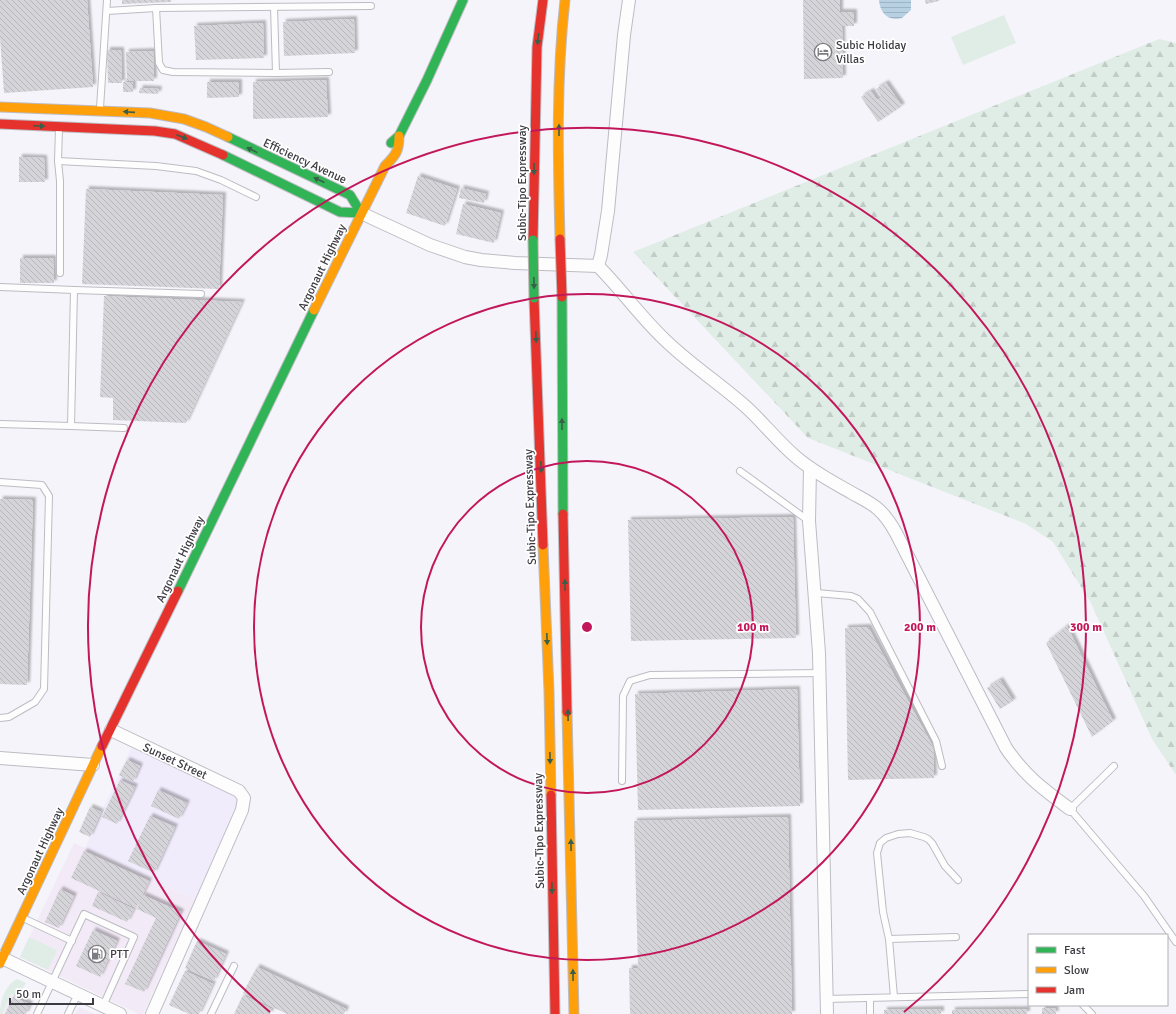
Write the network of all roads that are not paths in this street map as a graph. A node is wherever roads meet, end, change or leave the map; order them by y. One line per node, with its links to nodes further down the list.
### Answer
1 (107, 0): 13 (lane)
2 (178, 0): 12 (lane)
3 (300, 0): 10 (lane)
4 (463, 0): 22 (main road, Argonaut Highway)
5 (542, 0): 66 (main road, Subic-Tipo Expressway, one-way to 66, bridge)
6 (565, 0): 67 (main road, one-way to 6, bridge)
7 (629, 0): 23 (street)
8 (371, 6): 10 (lane)
9 (274, 7): 10 (lane); 12 (lane); 15 (lane)
10 (301, 7)
11 (156, 8): 12 (lane); 13 (lane); 15 (lane)
12 (179, 8)
13 (107, 11): 17 (lane)
14 (329, 72): 15 (lane)
15 (276, 73)
16 (0, 107): 17 (main road, Efficiency Avenue)
17 (99, 119): 19 (main road, Efficiency Avenue); 22 (main road, Efficiency Avenue, one-way to 22); 22 (main road, Efficiency Avenue, one-way to 17)
18 (0, 124): 19 (main road, Efficiency Avenue, one-way to 19)
19 (59, 127): 20 (lane)
20 (58, 161): 21 (lane); 24 (lane)
21 (256, 197)
22 (361, 213): 23 (street); 38 (main road, Argonaut Highway)
23 (598, 266): 31 (street)
24 (60, 273)
25 (0, 287): 26 (lane)
26 (74, 290): 27 (lane); 29 (lane)
27 (201, 294)
28 (0, 424): 29 (lane)
29 (71, 426): 30 (lane)
30 (124, 428)
31 (810, 468): 34 (street); 44 (street)
32 (740, 471): 34 (lane)
33 (0, 482): 37 (lane)
34 (809, 521): 35 (street)
35 (816, 593): 36 (street); 41 (lane)
36 (820, 673): 43 (lane); 58 (street)
37 (0, 718)
38 (111, 730): 40 (main road, Argonaut Highway); 64 (street, Sunset Street)
39 (0, 758): 40 (street)
40 (93, 765): 46 (main road, Argonaut Highway)
41 (942, 766)
42 (1114, 766): 44 (lane)
43 (622, 781)
44 (1070, 809): 50 (lane)
45 (958, 880): 48 (lane)
46 (22, 917): 49 (lane); 51 (main road, Argonaut Highway)
47 (956, 937): 48 (lane)
48 (889, 939): 56 (lane)
49 (72, 941): 53 (lane); 59 (lane)
50 (1176, 942)
51 (1, 959): 53 (street)
52 (234, 966): 65 (lane)
53 (53, 982): 54 (street); 61 (lane)
54 (78, 994): 59 (street); 62 (lane)
55 (1028, 994): 56 (lane)
56 (894, 997): 57 (lane)
57 (870, 998): 58 (lane); 69 (lane)
58 (826, 999): 68 (street)
59 (102, 1006): 63 (street)
60 (1084, 1006): 70 (lane)
61 (37, 1014)
62 (68, 1014)
63 (120, 1014)
64 (152, 1014)
65 (211, 1014)
66 (555, 1014)
67 (574, 1014)
68 (827, 1014)
69 (870, 1014)
70 (1092, 1014)

